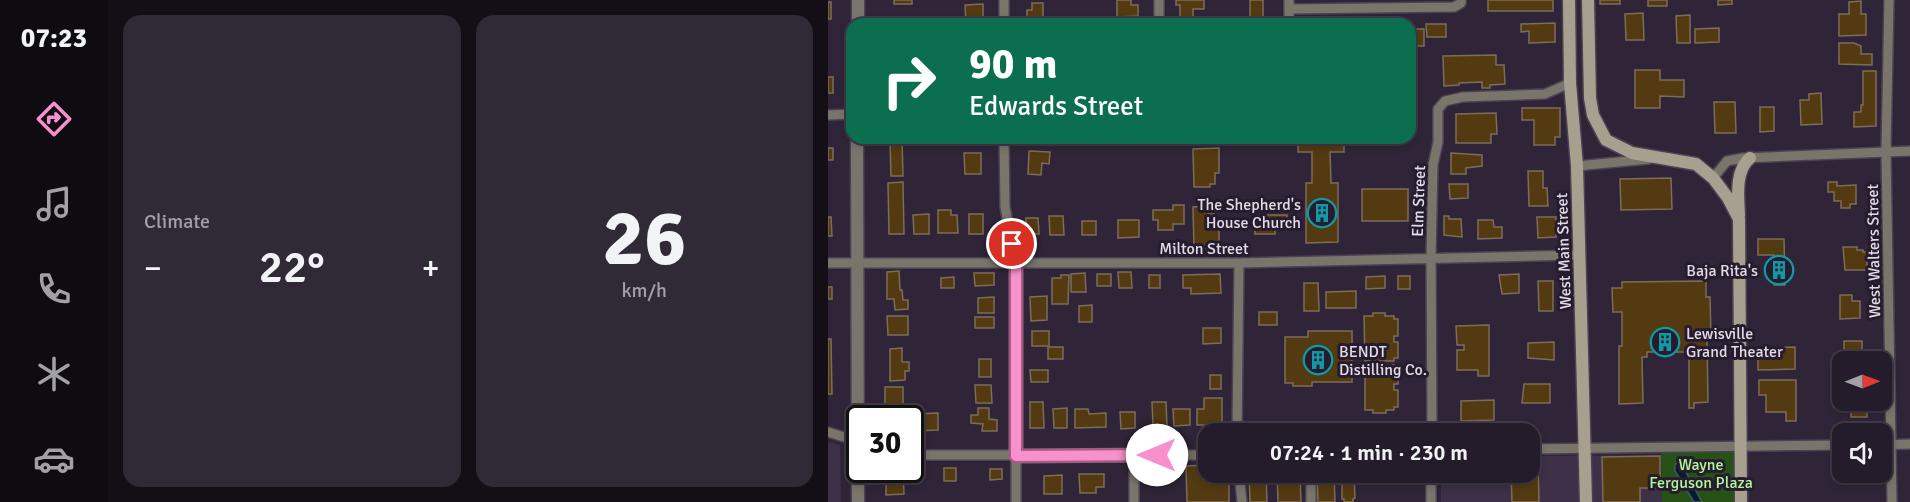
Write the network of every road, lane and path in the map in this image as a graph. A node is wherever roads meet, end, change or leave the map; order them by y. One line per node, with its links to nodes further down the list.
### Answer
1 (858, 0): 9 (street)
2 (1004, 0): 10 (street)
3 (1159, 0): 11 (street)
4 (1569, 0): 12 (main road, West Main Street)
5 (1588, 0): 19 (main road)
6 (1889, 0): 18 (street, West Walters Street)
7 (1461, 1): 8 (street)
8 (1289, 5)
9 (858, 18)
10 (1004, 18)
11 (1159, 18)
12 (1570, 83): 21 (main road, West Main Street); 25 (street, Elm Street)
13 (846, 114): 14 (street)
14 (828, 115)
15 (857, 144): 27 (street)
16 (1004, 144): 28 (street)
17 (1910, 151): 18 (street)
18 (1886, 152): 20 (street); 33 (street, West Walters Street)
19 (1663, 158): 21 (street); 22 (main road)
20 (1750, 158): 22 (street); 23 (main road)
21 (1577, 166): 24 (main road, West Main Street)
22 (1713, 178): 23 (main road)
23 (1739, 219): 37 (main road)
24 (1580, 255): 25 (street, Milton Street); 40 (main road, West Main Street)
25 (1431, 257): 29 (street, Milton Street); 32 (street, Elm Street)
26 (828, 263): 27 (street, Milton Street)
27 (857, 263): 28 (street, Milton Street); 30 (street)
28 (1016, 263): 29 (street, Milton Street); 45 (street)
29 (1239, 263): 31 (street)
30 (858, 405)
31 (1237, 423)
32 (1432, 423)
33 (1892, 423)
34 (828, 432): 35 (street)
35 (846, 438)
36 (1910, 444): 39 (street)
37 (1740, 445): 38 (street); 40 (street); 58 (main road)
38 (1832, 445)
39 (1892, 445)
40 (1586, 447): 41 (street); 57 (main road, West Main Street)
41 (1540, 449)
42 (924, 455): 45 (street)
43 (1134, 455): 44 (street); 45 (street); 53 (street)
44 (1198, 455)
45 (1016, 456): 52 (street)
46 (858, 483): 51 (street)
47 (1240, 483): 54 (street)
48 (1311, 483): 55 (street)
49 (1431, 483): 56 (street)
50 (1892, 483): 59 (street, West Walters Street)
51 (858, 502)
52 (1016, 502)
53 (1134, 502)
54 (1242, 502)
55 (1311, 502)
56 (1431, 502)
57 (1586, 502)
58 (1741, 502)
59 (1892, 502)

